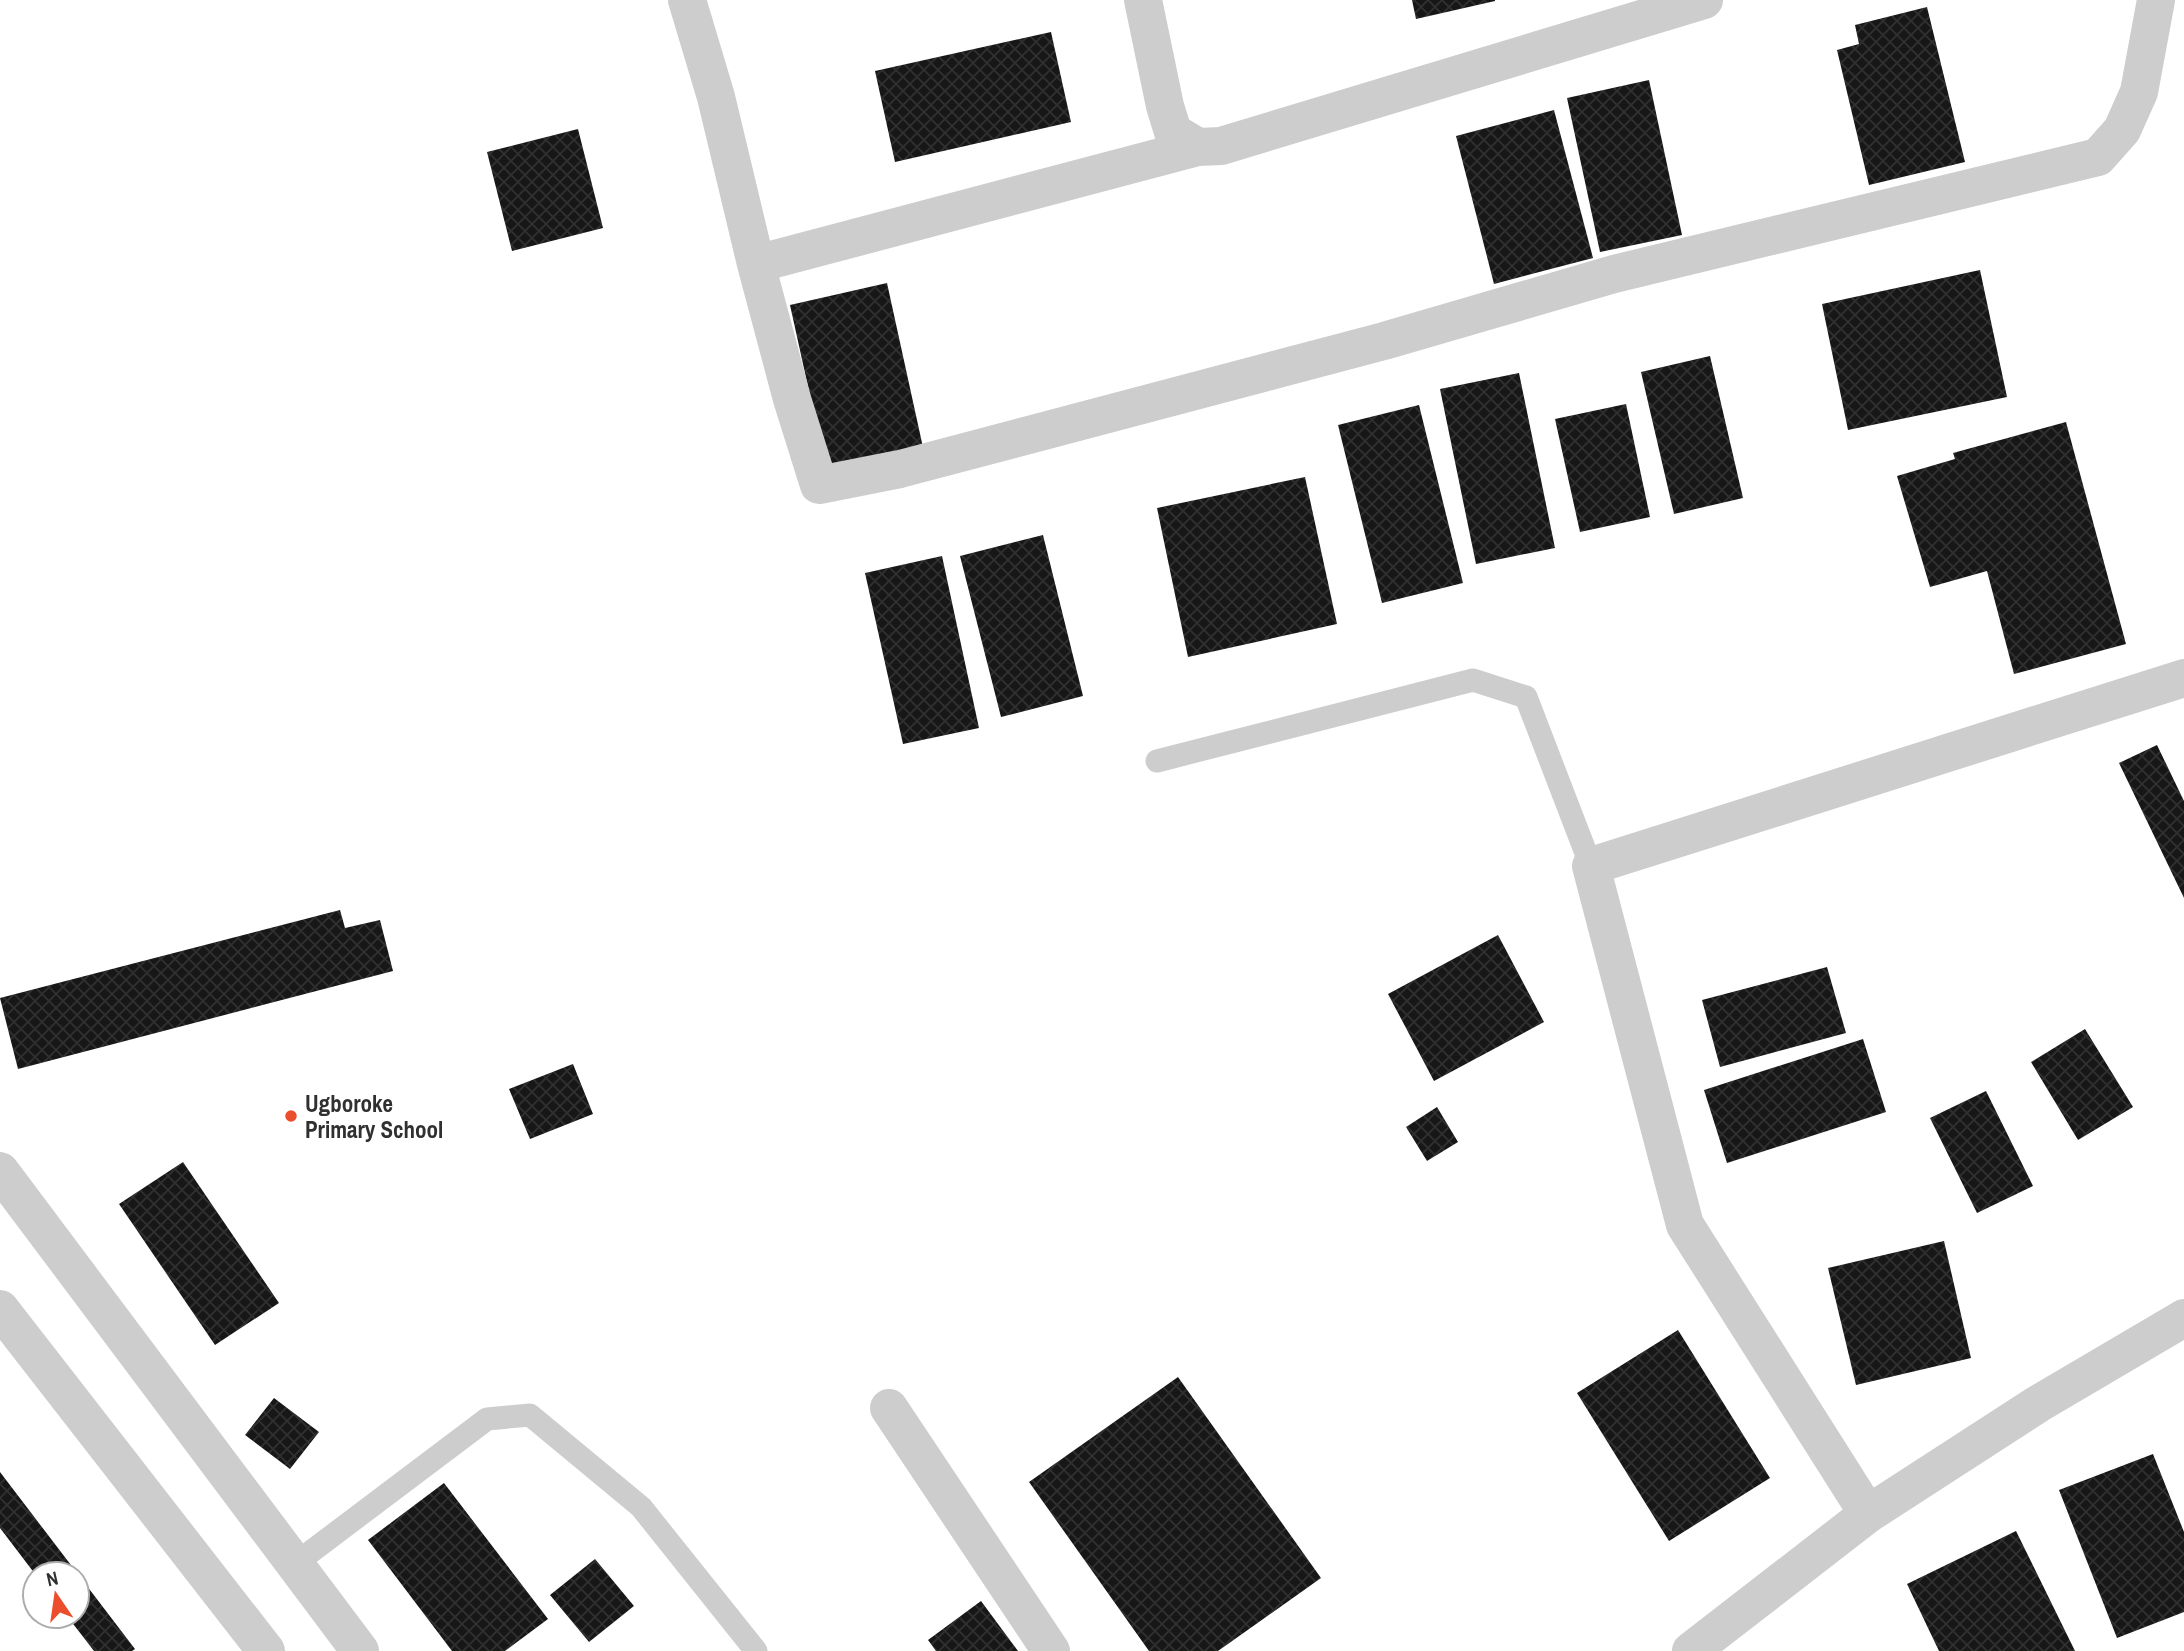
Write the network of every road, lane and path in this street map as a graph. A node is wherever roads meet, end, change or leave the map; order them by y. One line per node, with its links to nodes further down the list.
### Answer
1 (687, 0): 6 (street)
2 (1143, 0): 5 (street)
3 (1704, 0): 5 (street)
4 (2156, 0): 6 (street)
5 (1198, 147): 6 (street)
6 (756, 264)
7 (2184, 678): 9 (street)
8 (1157, 761): 9 (lane)
9 (1591, 866): 14 (street)
10 (0, 1171): 15 (street)
11 (0, 1309): 16 (street)
12 (2184, 1318): 14 (street)
13 (889, 1408): 19 (street)
14 (1868, 1514): 20 (street)
15 (296, 1563): 17 (street); 18 (lane)
16 (266, 1651)
17 (360, 1651)
18 (756, 1651)
19 (1051, 1651)
20 (1691, 1651)

